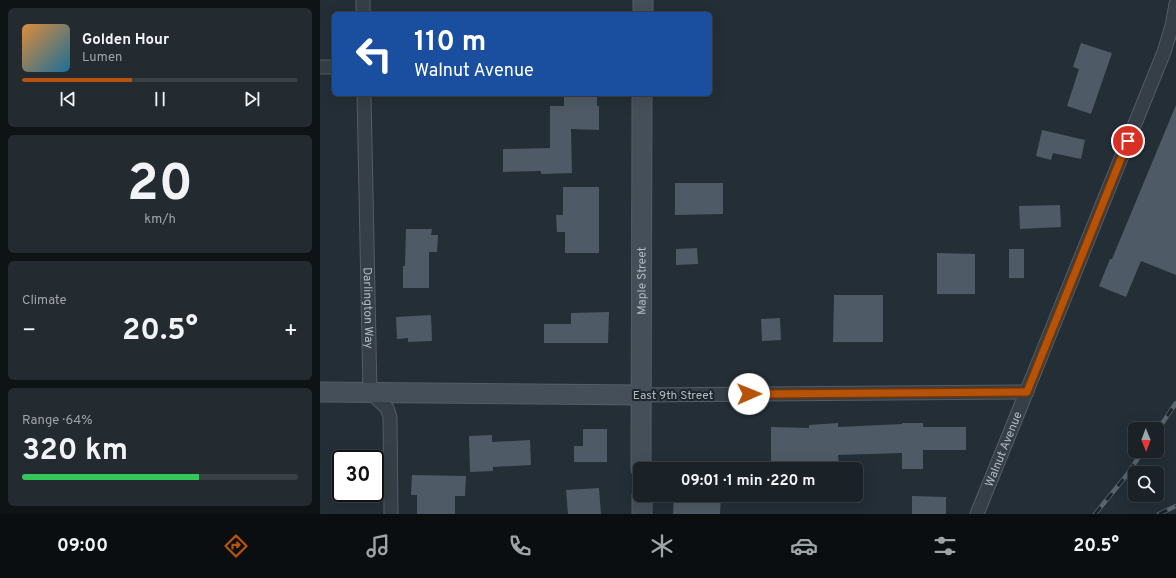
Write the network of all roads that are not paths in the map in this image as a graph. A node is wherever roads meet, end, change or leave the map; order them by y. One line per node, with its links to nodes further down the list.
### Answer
1 (363, 0): 4 (street)
2 (643, 0): 5 (main road)
3 (1176, 4): 12 (street, Walnut Avenue)
4 (363, 12)
5 (643, 12)
6 (320, 67): 7 (street)
7 (332, 67)
8 (364, 96): 11 (street, Darlington Way)
9 (642, 96): 13 (main road, Maple Street)
10 (320, 392): 11 (main road, East 9th Street)
11 (370, 392): 13 (main road, East 9th Street); 16 (street)
12 (1027, 392): 13 (street, East 9th Street); 18 (street, Walnut Avenue)
13 (641, 395): 14 (main road, Maple Street)
14 (642, 462)
15 (642, 502): 17 (main road)
16 (391, 514)
17 (642, 514)
18 (977, 514)

